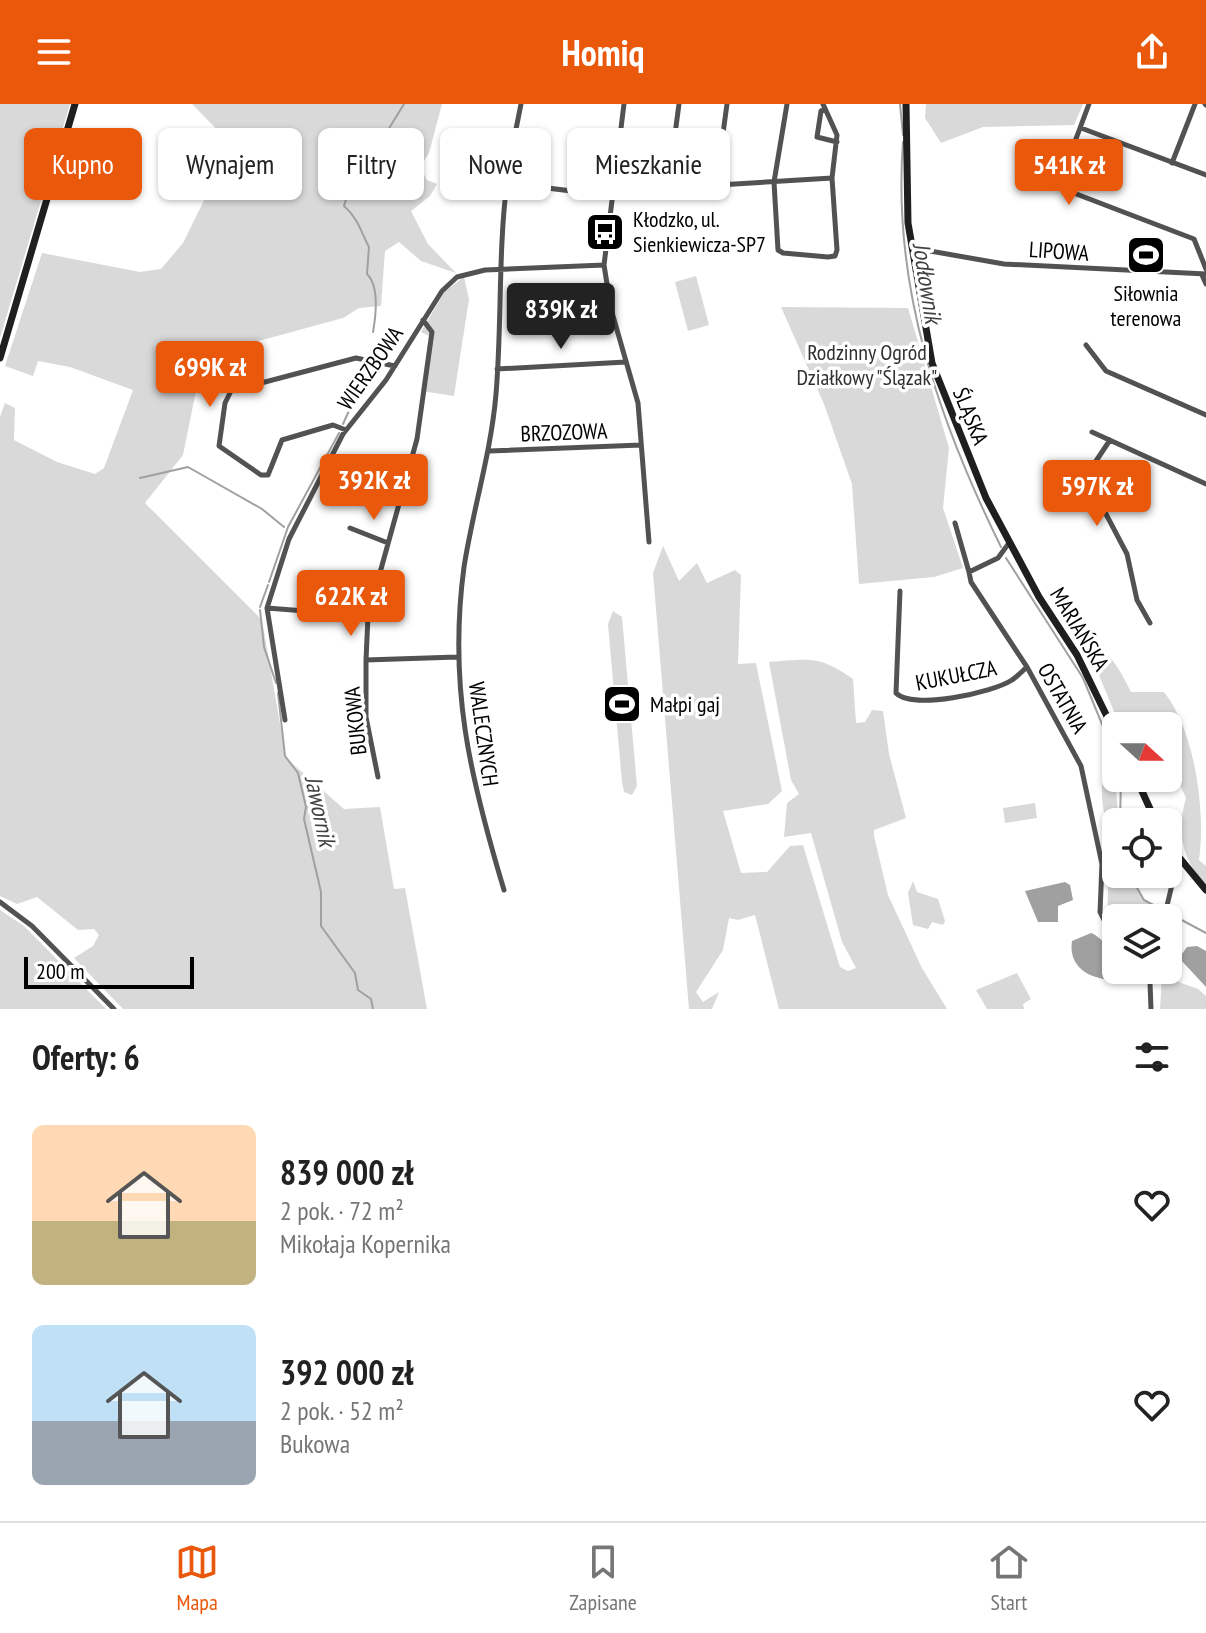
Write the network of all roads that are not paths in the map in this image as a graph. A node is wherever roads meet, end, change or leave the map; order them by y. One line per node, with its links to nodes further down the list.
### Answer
1 (75, 104): 31 (street)
2 (521, 104): 11 (street, WALECZNYCH)
3 (624, 104): 12 (street)
4 (679, 104): 13 (street)
5 (727, 104): 14 (street)
6 (787, 104): 20 (street)
7 (906, 104): 24 (street, ŚLĄSKA)
8 (1089, 104): 15 (street)
9 (1195, 104): 17 (street)
10 (824, 106): 16 (street); 16 (street)
11 (517, 128)
12 (621, 128)
13 (676, 128)
14 (724, 128)
15 (1081, 128): 17 (street); 27 (street)
16 (837, 142): 19 (street)
17 (1172, 163): 18 (street)
18 (1206, 175)
19 (832, 178): 20 (street); 20 (street)
20 (774, 182): 21 (street)
21 (730, 184)
22 (506, 200): 26 (street, WALECZNYCH)
23 (612, 200): 25 (street)
24 (912, 247): 27 (street, LIPOWA); 46 (street, ŚLĄSKA)
25 (604, 265): 26 (street, WIERZBOWA); 32 (street)
26 (501, 270): 29 (street, WIERZBOWA); 34 (street, WALECZNYCH)
27 (1205, 273): 28 (street)
28 (1206, 284)
29 (423, 320): 33 (street, WIERZBOWA); 45 (street, BUKOWA)
30 (1086, 345): 35 (street)
31 (0, 358)
32 (626, 362): 34 (street); 39 (street)
33 (395, 366): 36 (street, WIERZBOWA); 36 (street)
34 (497, 369): 40 (street, WALECZNYCH)
35 (1206, 415)
36 (346, 430): 49 (street, WIERZBOWA)
37 (1092, 432): 38 (street)
38 (1110, 440): 41 (street); 51 (street)
39 (641, 445): 40 (street, BRZOZOWA); 44 (street)
40 (489, 451): 52 (street, WALECZNYCH)
41 (1206, 484)
42 (955, 523): 47 (street, OSTATNIA)
43 (350, 528): 45 (street)
44 (649, 542)
45 (388, 543): 50 (street, BUKOWA)
46 (1009, 543): 47 (street); 55 (street, MARIAŃSKA)
47 (969, 572): 54 (street, OSTATNIA)
48 (900, 591): 54 (street, KUKUŁCZA)
49 (267, 608): 50 (street); 56 (street)
50 (368, 616): 53 (street, BUKOWA)
51 (1150, 623)
52 (457, 657): 53 (street, BUKOWA); 59 (street, WALECZNYCH)
53 (366, 660): 57 (street, BUKOWA)
54 (1027, 667): 62 (street, OSTATNIA)
55 (1105, 712)
56 (285, 720)
57 (378, 777)
58 (1182, 864): 60 (street)
59 (504, 890)
60 (1206, 890)
61 (0, 902): 64 (street)
62 (1102, 916)
63 (1150, 984): 65 (street)
64 (114, 1009)
65 (1151, 1009)

